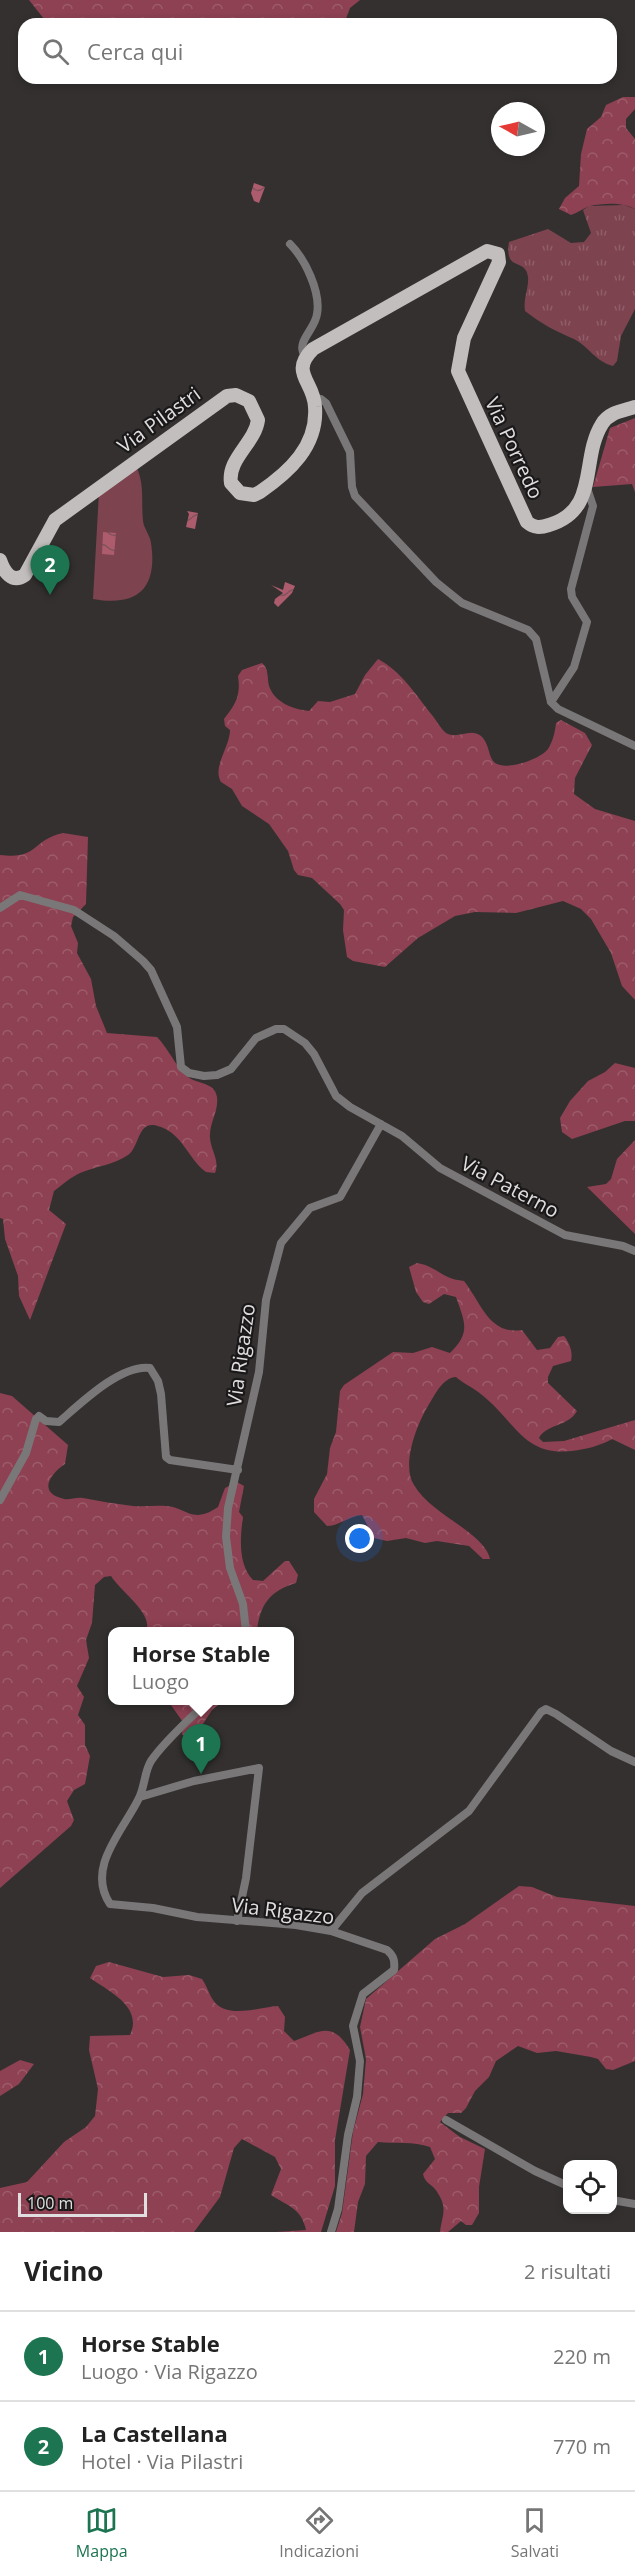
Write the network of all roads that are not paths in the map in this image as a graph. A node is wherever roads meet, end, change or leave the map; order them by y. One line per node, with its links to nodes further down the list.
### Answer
1 (290, 244): 2 (street)
2 (305, 356): 3 (main road, Via Pilastri); 5 (main road, Via Porredo)
3 (314, 399): 6 (main road, Via Pilastri); 7 (street)
4 (635, 407): 5 (main road, Via Porredo)
5 (586, 485): 7 (street)
6 (0, 560)
7 (551, 702): 8 (street)
8 (635, 746)
9 (0, 908): 10 (street, Via Paterno)
10 (381, 1124): 11 (street, Via Paterno); 12 (street, Via Rigazzo)
11 (635, 1251)
12 (237, 1470): 13 (street); 14 (street, Via Rigazzo)
13 (0, 1500)
14 (245, 1627)
15 (205, 1705): 17 (street, Via Rigazzo)
16 (635, 1762): 19 (street)
17 (140, 1797): 18 (street, Via Rigazzo); 18 (street)
18 (237, 1921): 19 (street, Via Rigazzo)
19 (331, 1931): 24 (street, Via Rigazzo)
20 (446, 2120): 21 (street)
21 (563, 2184)
22 (617, 2201): 23 (street)
23 (635, 2204)
24 (331, 2232)

